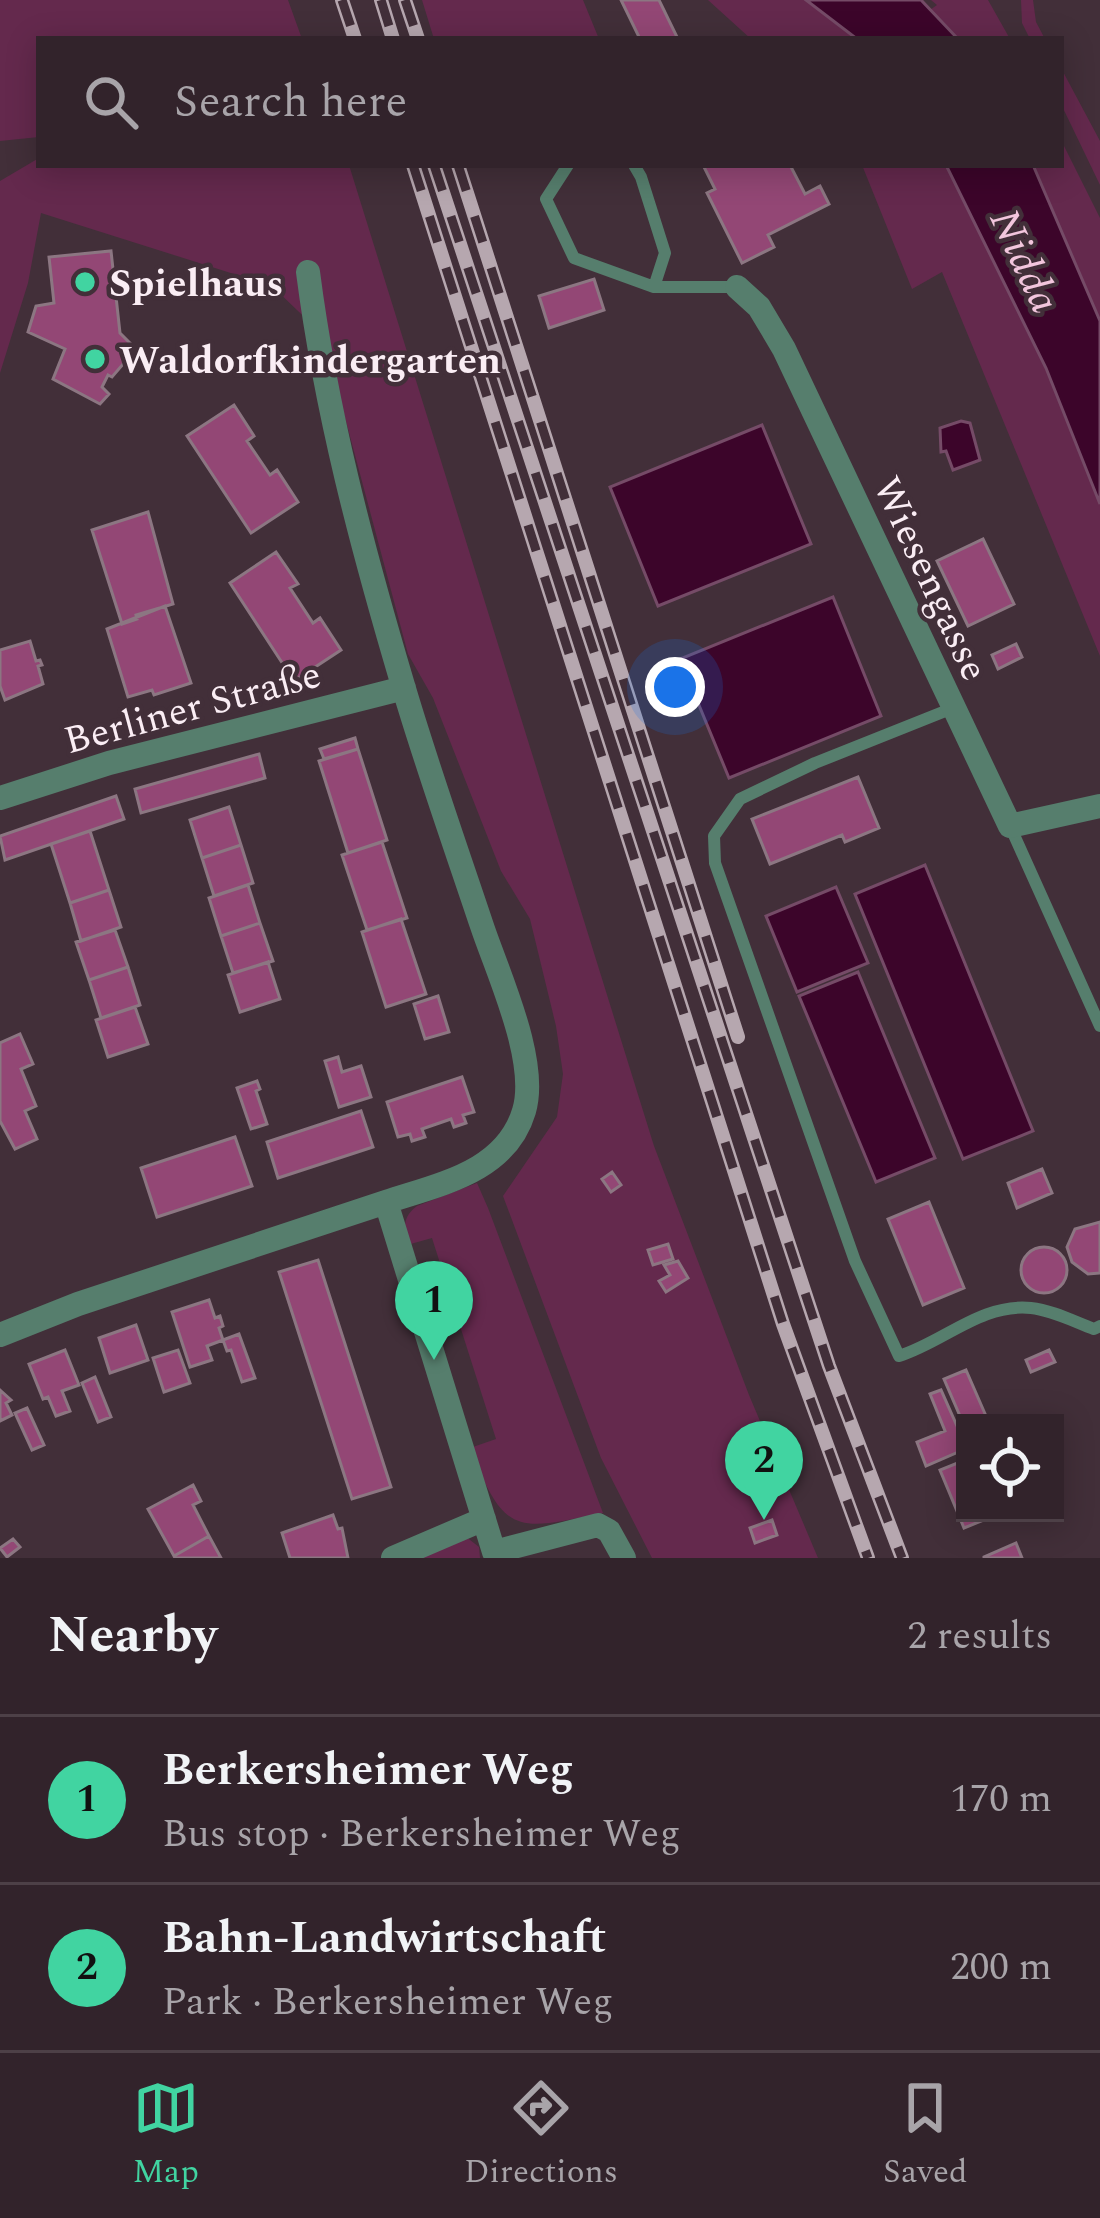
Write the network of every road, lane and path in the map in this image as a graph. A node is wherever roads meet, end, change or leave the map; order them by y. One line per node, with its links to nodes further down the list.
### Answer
1 (566, 168): 4 (lane)
2 (635, 168): 4 (lane)
3 (308, 272): 6 (street)
4 (654, 287): 5 (lane)
5 (736, 287): 7 (street, Wiesengasse)
6 (404, 688): 8 (street, Berliner Straße); 12 (street)
7 (954, 707): 10 (street, Wiesengasse); 13 (lane)
8 (0, 798)
9 (1100, 806): 10 (street)
10 (1010, 826): 11 (lane)
11 (1100, 1026)
12 (386, 1202): 14 (street); 15 (street)
13 (1100, 1326)
14 (0, 1335)
15 (484, 1519): 16 (street); 17 (street)
16 (495, 1555): 18 (street)
17 (393, 1558)
18 (624, 1558)

